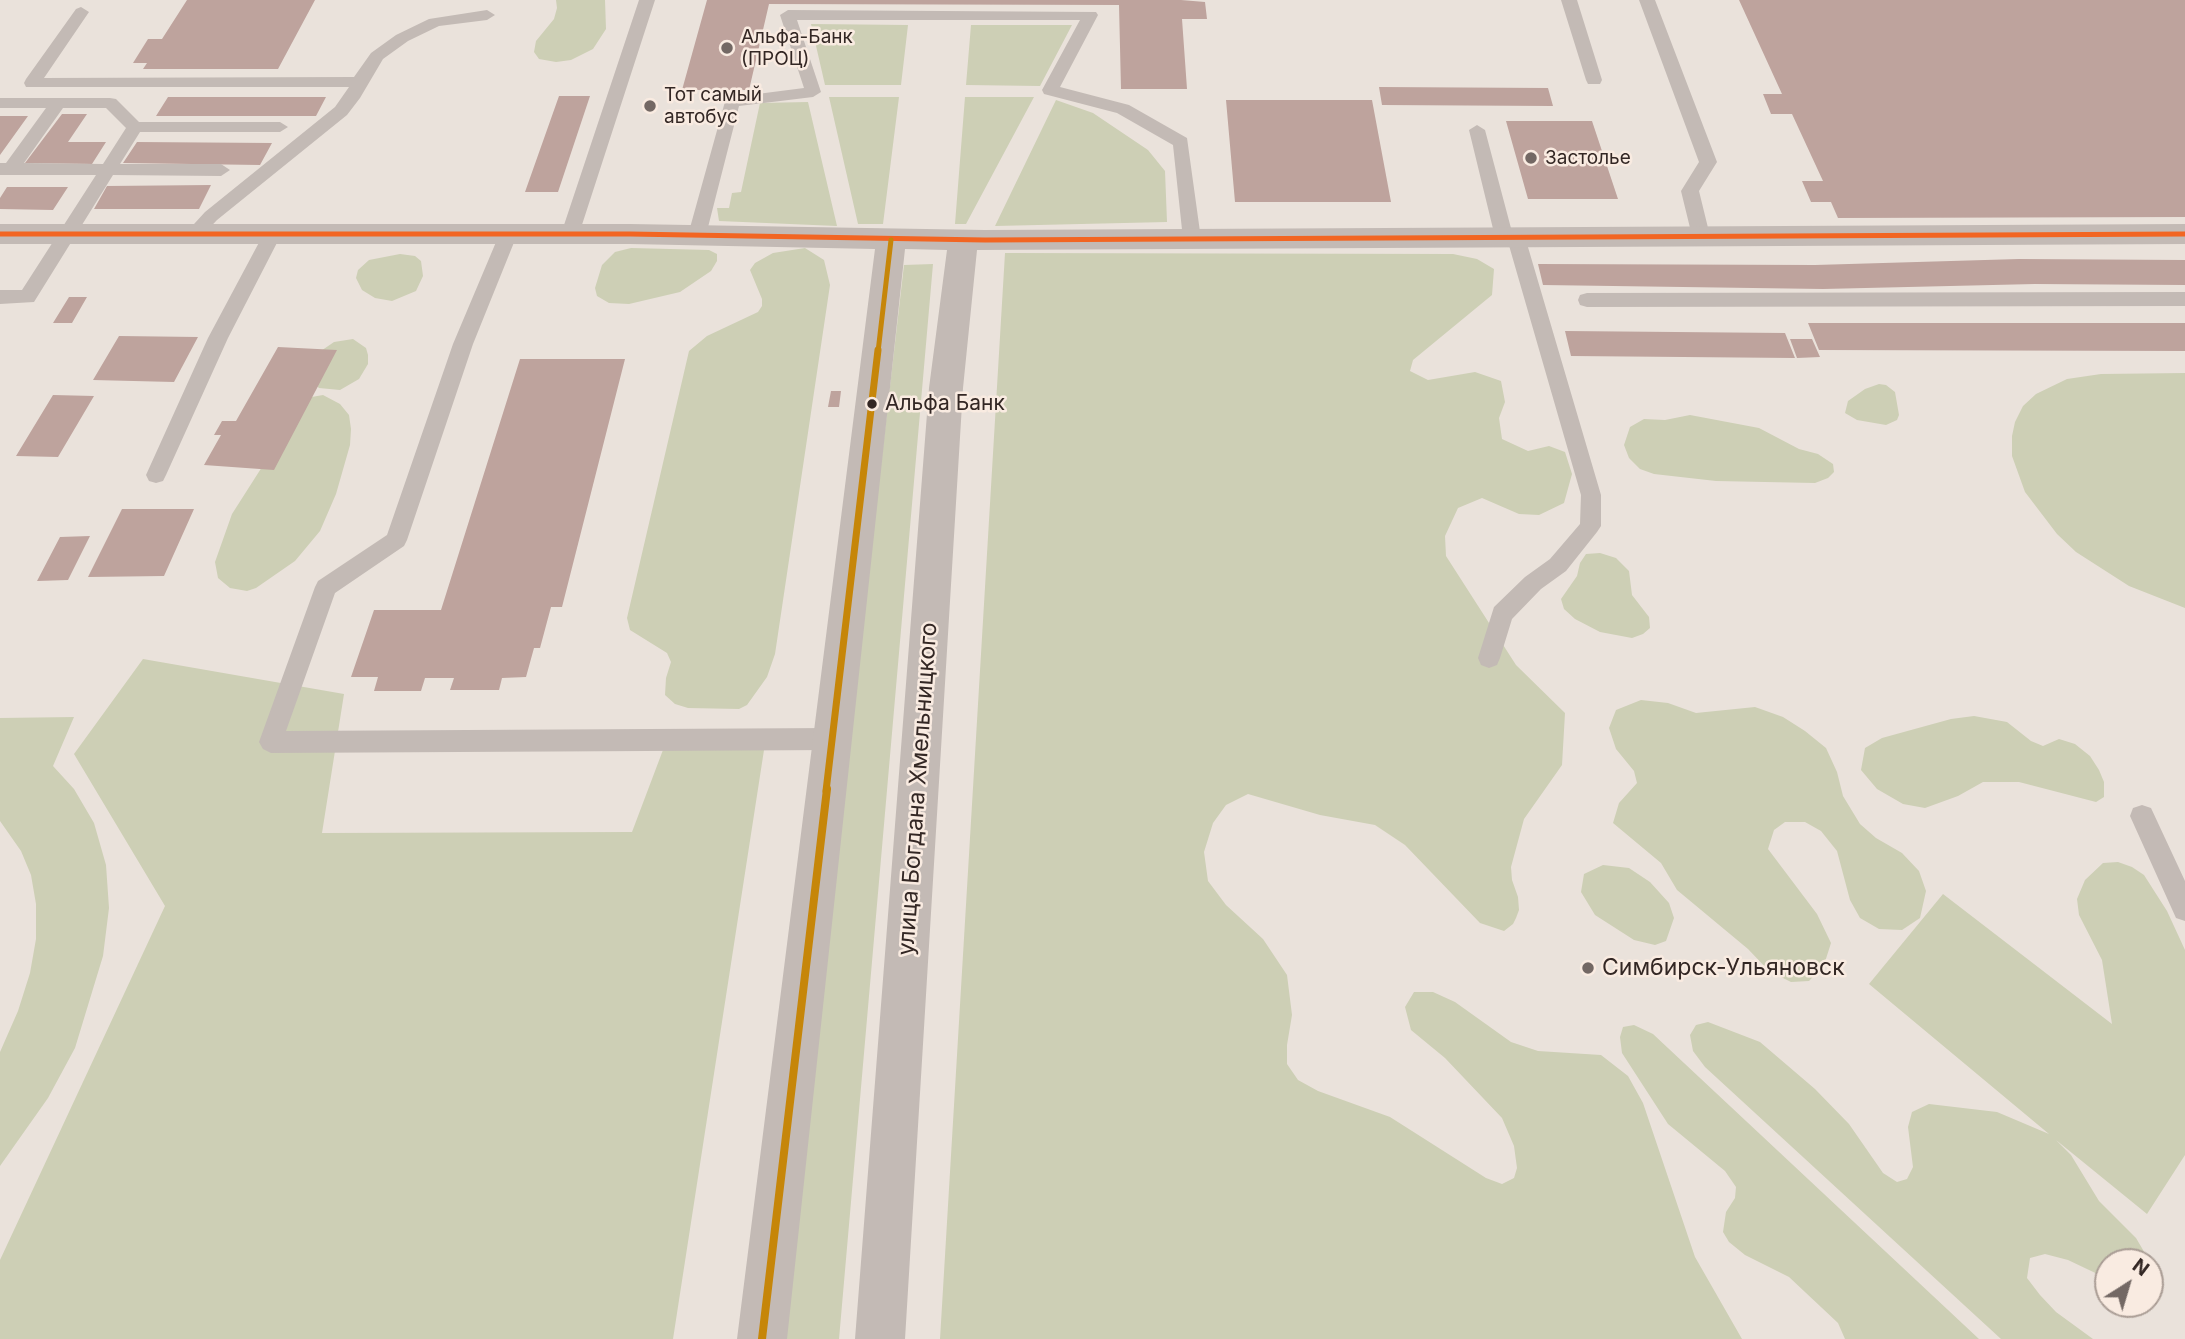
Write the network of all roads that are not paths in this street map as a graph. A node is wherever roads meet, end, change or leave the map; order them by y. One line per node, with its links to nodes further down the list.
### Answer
1 (646, 0): 18 (lane)
2 (1569, 0): 6 (lane)
3 (1647, 0): 24 (lane)
4 (81, 12): 7 (lane)
5 (487, 15): 7 (lane)
6 (1594, 79)
7 (359, 82): 20 (lane)
8 (0, 103): 9 (lane)
9 (58, 103): 10 (lane); 13 (lane)
10 (135, 127): 11 (lane); 14 (lane)
11 (280, 127)
12 (1477, 130): 25 (lane)
13 (6, 169): 14 (lane)
14 (107, 169): 15 (lane); 17 (lane)
15 (221, 170)
16 (0, 234): 17 (street)
17 (65, 234): 20 (street); 29 (lane)
18 (570, 234): 22 (street); 23 (street)
19 (2185, 234): 24 (street)
20 (193, 235): 21 (street)
21 (272, 235): 22 (street); 32 (lane)
22 (508, 235): 34 (lane)
23 (697, 235): 26 (lane); 27 (street)
24 (1701, 236): 25 (street)
25 (1510, 237): 26 (street); 33 (lane)
26 (1192, 239): 28 (street)
27 (891, 240): 28 (street); 34 (street)
28 (963, 240): 38 (street, улица Богдана Хмельницкого)
29 (0, 297)
30 (2185, 299): 31 (lane)
31 (1587, 300)
32 (156, 475)
33 (1489, 658)
34 (833, 739): 37 (street)
35 (2142, 816): 36 (lane)
36 (2185, 909)
37 (762, 1339)
38 (880, 1339)

